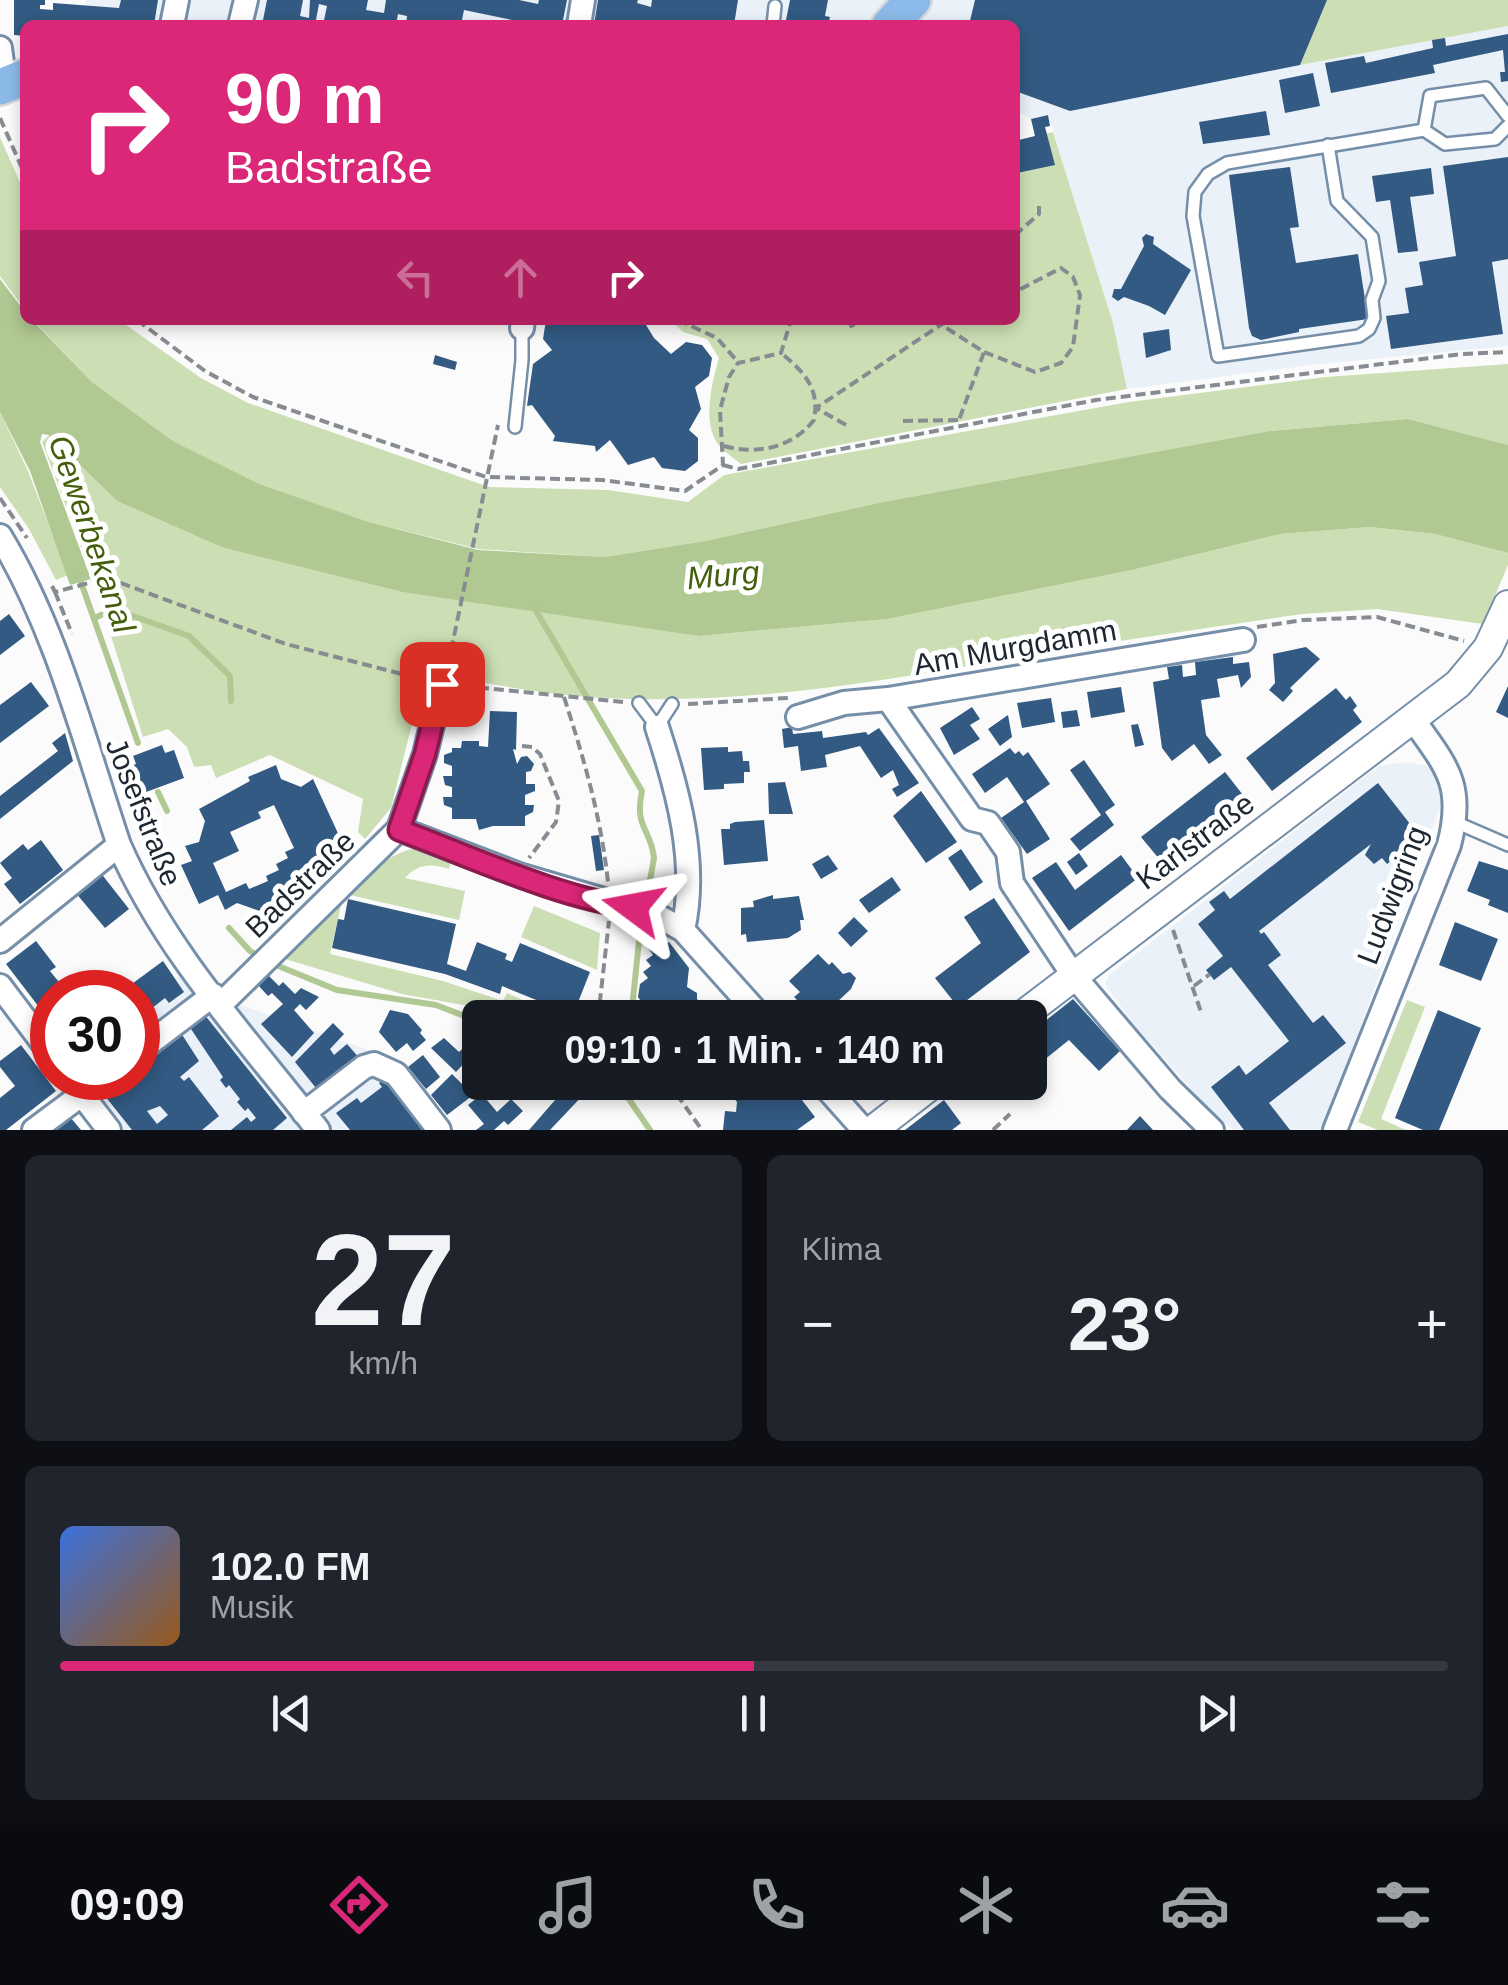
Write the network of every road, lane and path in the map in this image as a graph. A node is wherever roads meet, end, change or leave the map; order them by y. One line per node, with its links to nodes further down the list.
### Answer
1 (913, 0): 4 (main road)
2 (775, 6): 3 (lane)
3 (774, 20)
4 (895, 20)
5 (0, 48): 6 (street)
6 (7, 92): 11 (path)
7 (1508, 116): 9 (lane)
8 (1508, 126): 9 (lane)
9 (1424, 130): 10 (lane)
10 (1328, 145): 10 (lane)
11 (20, 153)
12 (1039, 201): 13 (path)
13 (1020, 231)
14 (1020, 289): 20 (path)
15 (144, 325): 32 (path)
16 (689, 325): 23 (path)
17 (789, 325): 22 (path)
18 (938, 326): 20 (path); 24 (path)
19 (524, 328): 29 (lane)
20 (984, 352): 25 (path)
21 (1508, 352): 27 (path)
22 (781, 353): 23 (path); 24 (path)
23 (738, 363): 30 (path)
24 (816, 408): 28 (path); 30 (path)
25 (959, 420): 26 (path); 27 (path)
26 (903, 421)
27 (971, 422): 31 (path)
28 (846, 425)
29 (515, 427)
30 (723, 446): 31 (path)
31 (723, 465): 32 (path)
32 (485, 479): 37 (path)
33 (0, 536): 51 (street, Josefstraße)
34 (59, 591): 38 (path)
35 (1501, 634): 45 (street)
36 (1243, 640): 40 (street, Am Murgdamm)
37 (450, 656)
38 (442, 684): 39 (path); 49 (street, Badstraße)
39 (564, 697): 41 (path); 53 (path)
40 (888, 699): 44 (street, Am Murgdamm); 58 (street)
41 (625, 702)
42 (639, 703): 46 (lane)
43 (672, 704): 44 (path); 46 (lane)
44 (800, 706)
45 (1412, 718): 48 (street, Ludwigring); 54 (street, Karlstraße)
46 (657, 727): 55 (street)
47 (522, 746): 52 (path)
48 (1455, 822): 50 (lane); 83 (street, Ludwigring)
49 (399, 830): 52 (street); 61 (street, Badstraße)
50 (1508, 844)
51 (119, 845): 56 (street); 61 (street, Josefstraße)
52 (522, 876): 53 (street)
53 (622, 906): 55 (street); 62 (path)
54 (1159, 910): 58 (street, Karlstraße); 60 (path)
55 (683, 930): 63 (street)
56 (0, 940)
57 (1210, 974): 60 (path)
58 (1073, 976): 64 (street, Karlstraße); 82 (street)
59 (0, 986): 66 (street)
60 (1193, 987): 65 (path)
61 (216, 1000): 67 (street, Badstraße); 74 (street, Josefstraße)
62 (602, 1000)
63 (746, 1000)
64 (1042, 1000)
65 (1202, 1015)
66 (30, 1026)
67 (160, 1037)
68 (63, 1100): 75 (street)
69 (86, 1100): 76 (street)
70 (681, 1100): 78 (path)
71 (836, 1100): 79 (street)
72 (912, 1100): 80 (street)
73 (1010, 1114): 81 (path)
74 (311, 1124): 77 (street)
75 (34, 1130)
76 (109, 1130)
77 (440, 1130)
78 (702, 1130)
79 (864, 1130)
80 (874, 1130)
81 (993, 1130)
82 (1212, 1130)
83 (1335, 1130)

